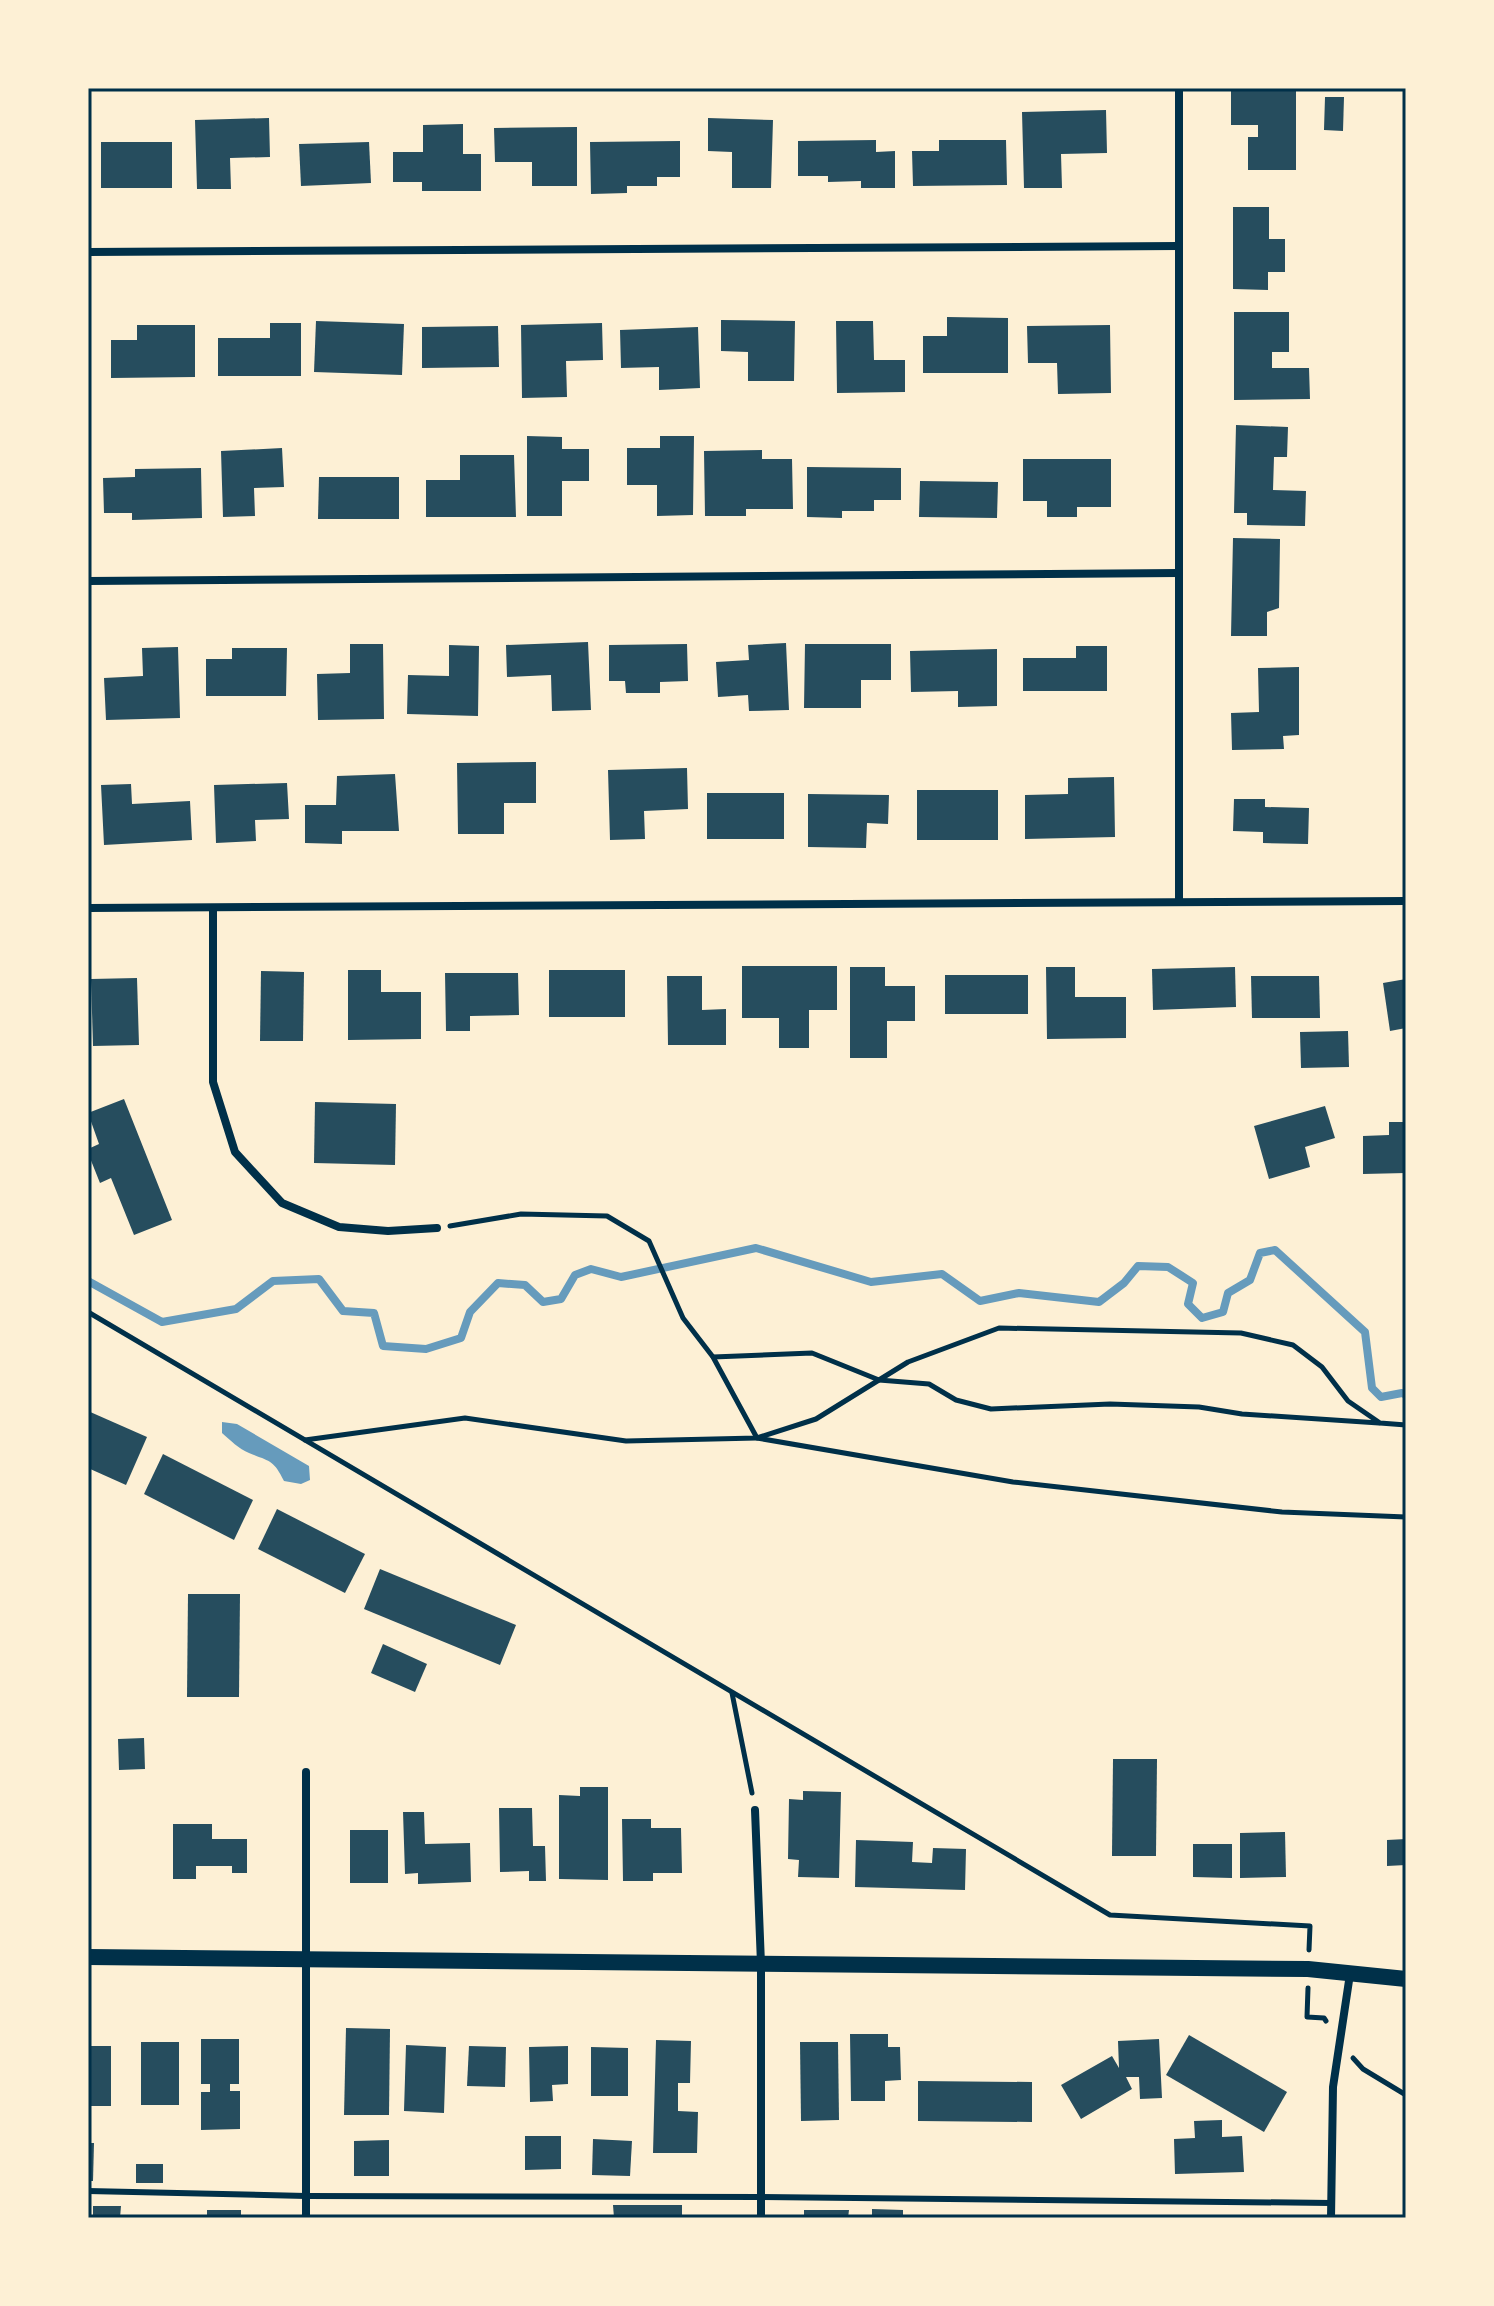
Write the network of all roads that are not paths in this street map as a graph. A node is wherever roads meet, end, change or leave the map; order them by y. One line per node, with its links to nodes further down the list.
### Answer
1 (1179, 88): 2 (street)
2 (1179, 246): 3 (street); 4 (street)
3 (88, 252)
4 (1179, 573): 5 (street); 7 (street)
5 (88, 581)
6 (1406, 901): 7 (street)
7 (1179, 902): 9 (street)
8 (88, 908): 9 (street)
9 (213, 908): 10 (street)
10 (437, 1228)
11 (306, 1772): 14 (street)
12 (755, 1810): 15 (street)
13 (88, 1957): 14 (main road)
14 (306, 1958): 15 (main road); 19 (street)
15 (761, 1964): 16 (main road); 20 (street)
16 (1350, 1974): 17 (main road); 21 (street)
17 (1406, 1979)
18 (88, 2191): 19 (lane)
19 (306, 2196): 20 (lane); 22 (street)
20 (761, 2197): 21 (lane); 23 (street)
21 (1331, 2203): 24 (street)
22 (306, 2218)
23 (761, 2218)
24 (1331, 2218)

